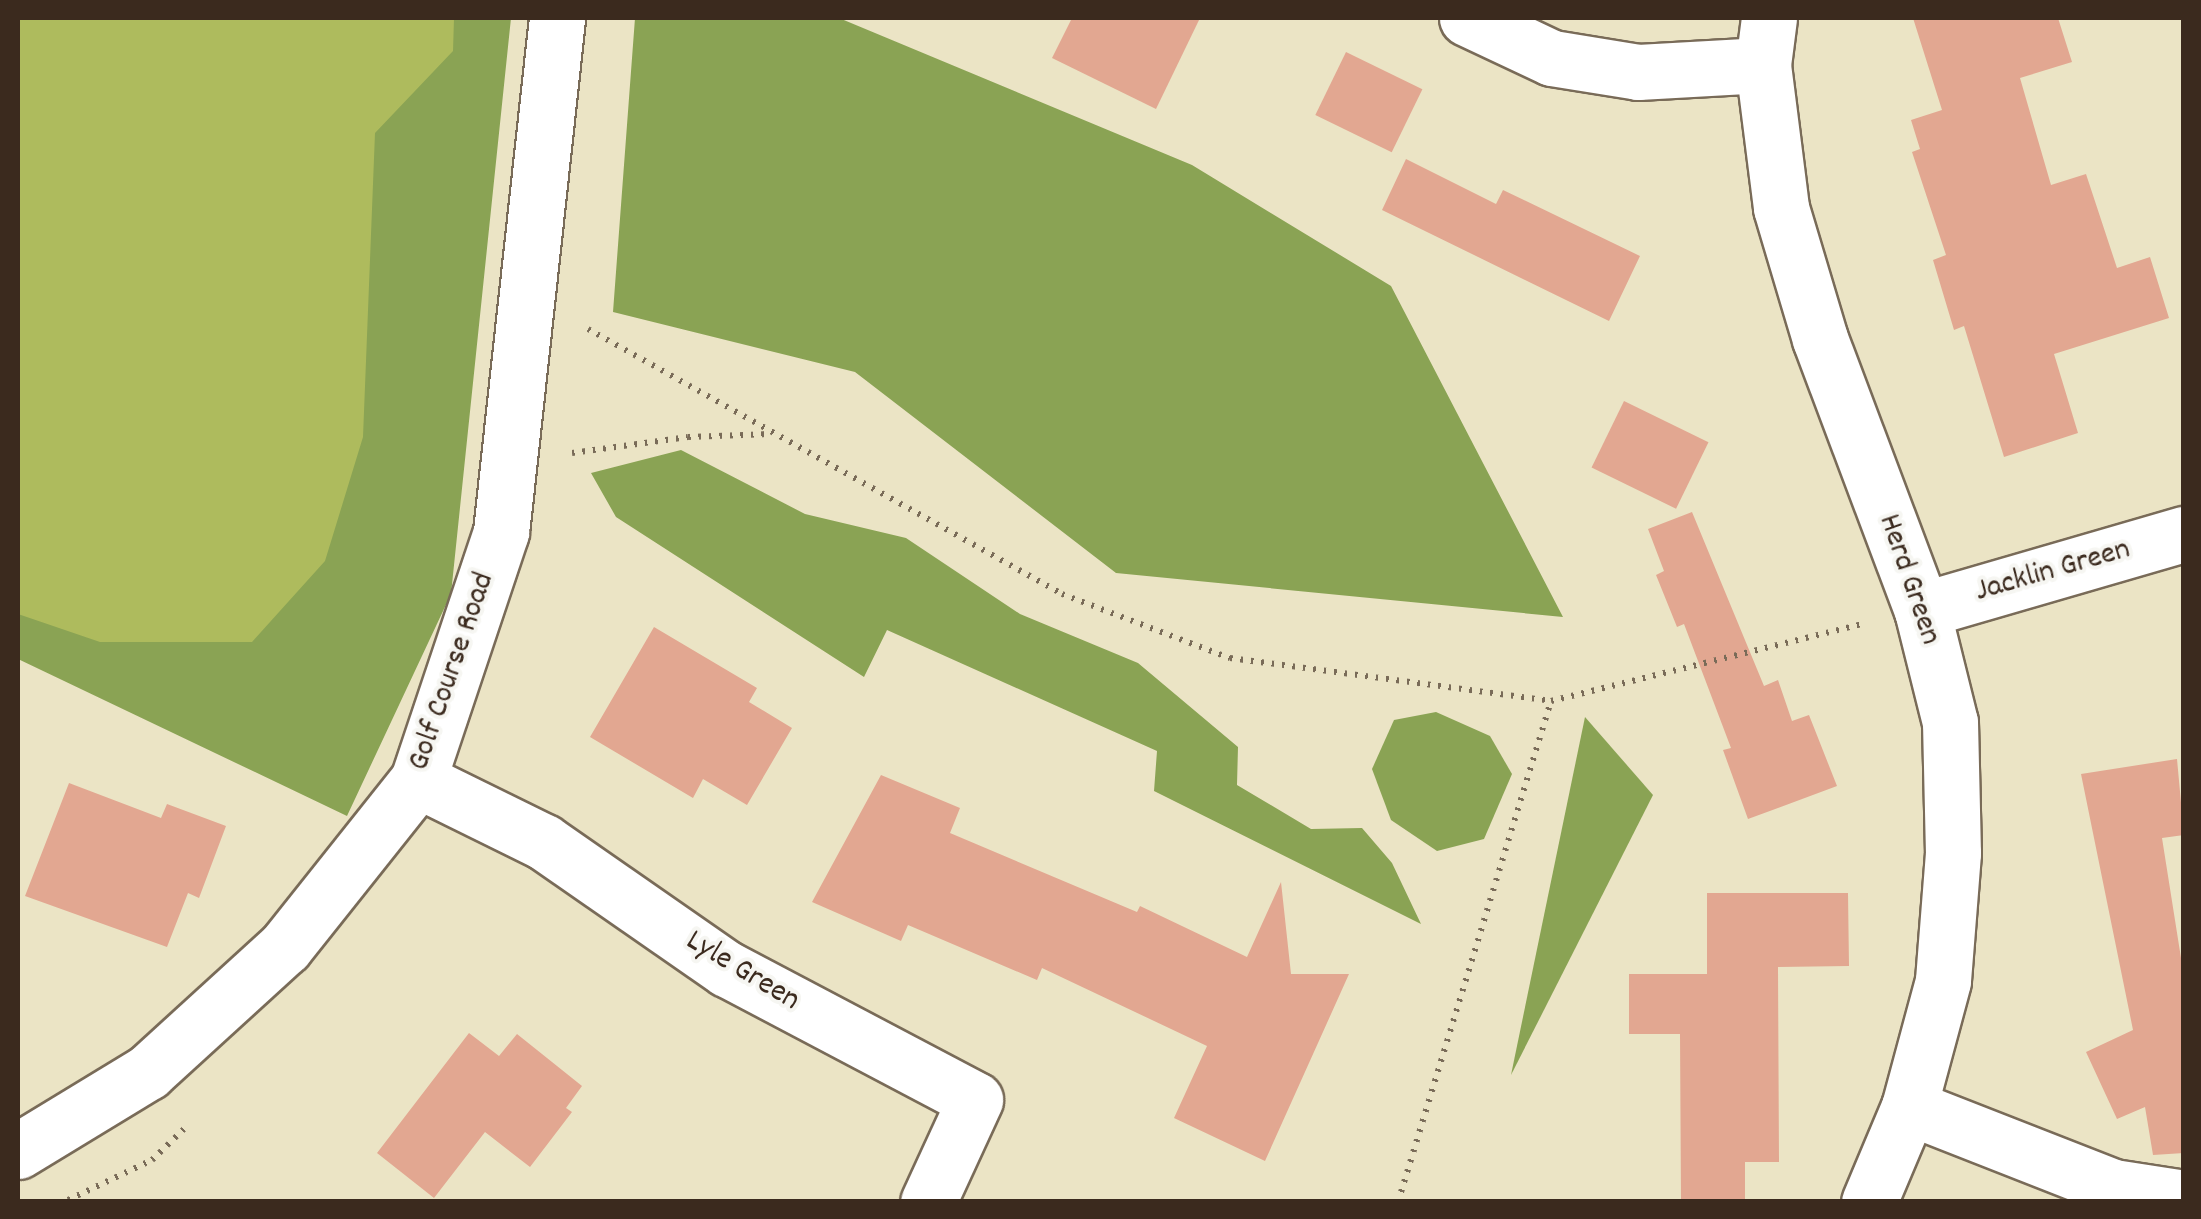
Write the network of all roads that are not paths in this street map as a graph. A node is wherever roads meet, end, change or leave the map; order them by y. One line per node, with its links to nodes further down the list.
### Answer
1 (557, 18): 6 (street, Golf Course Road)
2 (1467, 18): 3 (street, Herd Green)
3 (1766, 41): 5 (street, Herd Green)
4 (2184, 534): 5 (street, Jacklin Green)
5 (1922, 610): 7 (street, Herd Green)
6 (418, 780): 8 (street, Golf Course Road); 10 (street, Lyle Green)
7 (1908, 1106): 9 (street); 11 (street, Herd Green)
8 (18, 1151)
9 (2184, 1198)
10 (928, 1202)
11 (1869, 1202)

